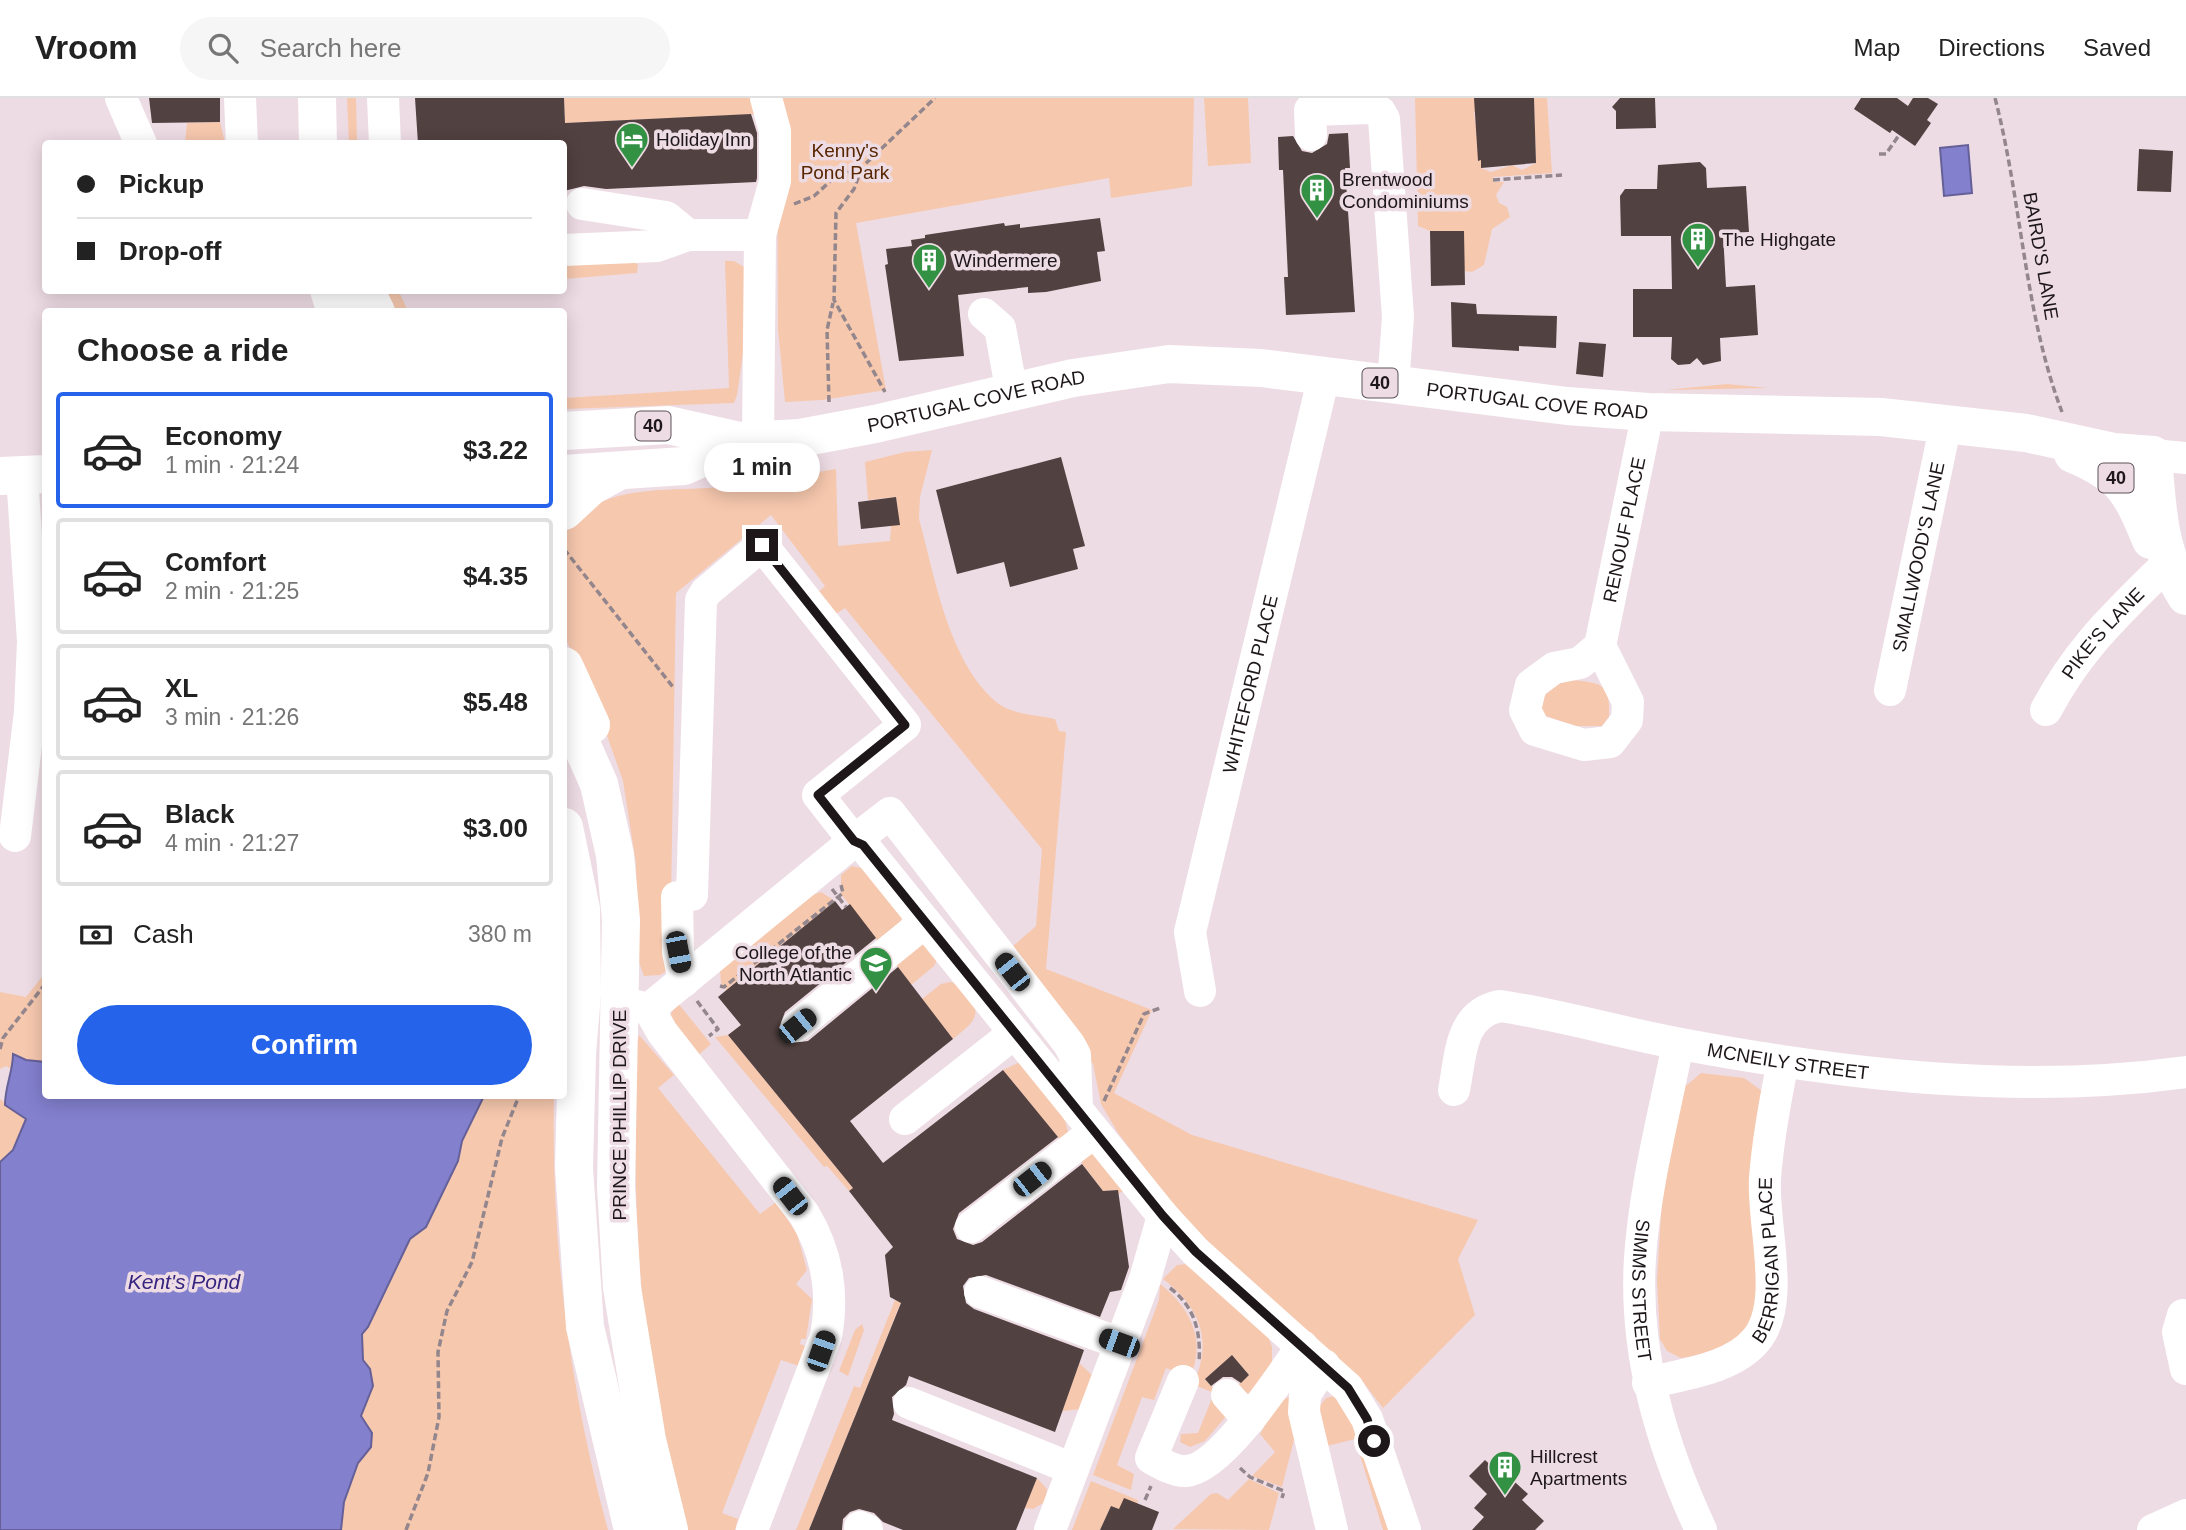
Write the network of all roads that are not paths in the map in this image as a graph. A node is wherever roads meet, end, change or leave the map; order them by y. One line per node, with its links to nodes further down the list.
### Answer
1 (121, 98): 7 (street)
2 (240, 98): 8 (street)
3 (317, 98): 9 (main road)
4 (383, 98): 10 (street)
5 (766, 98): 13 (street)
6 (1311, 135): 17 (street)
7 (139, 140)
8 (242, 140)
9 (318, 140)
10 (385, 140)
11 (582, 204): 12 (street)
12 (688, 235): 13 (street); 14 (street)
13 (760, 235): 23 (street)
14 (567, 250)
15 (984, 314): 18 (street)
16 (1324, 376): 17 (main road, PORTUGAL COVE ROAD / 40); 18 (main road, PORTUGAL COVE ROAD / 40); 42 (street, WHITEFORD PLACE)
17 (1393, 385): 19 (main road, PORTUGAL COVE ROAD / 40)
18 (1012, 393): 23 (main road, PORTUGAL COVE ROAD / 40)
19 (1648, 412): 20 (main road, PORTUGAL COVE ROAD / 40); 31 (street, RENOUF PLACE)
20 (1946, 423): 22 (main road, PORTUGAL COVE ROAD / 40); 33 (street, SMALLWOOD'S LANE)
21 (567, 431): 23 (main road, PORTUGAL COVE ROAD / 40)
22 (2026, 433): 24 (main road, PORTUGAL COVE ROAD / 40); 29 (main road, 40)
23 (749, 441): 25 (main road, PORTUGAL COVE ROAD / 40)
24 (2170, 456): 29 (main road, PORTUGAL COVE ROAD / 40)
25 (617, 472): 26 (main road, PORTUGAL COVE ROAD / 40); 28 (main road)
26 (567, 474)
27 (23, 475): 37 (street)
28 (567, 508)
29 (2169, 562): 30 (main road, PORTUGAL COVE ROAD / 40); 34 (street, PIKE'S LANE)
30 (2186, 596)
31 (1600, 646)
32 (567, 673): 36 (main road)
33 (1890, 690)
34 (2046, 710)
35 (567, 711): 36 (main road, PRINCE PHILLIP DRIVE)
36 (589, 758): 44 (main road, PRINCE PHILLIP DRIVE)
37 (15, 836)
38 (567, 841): 43 (main road, PRINCE PHILLIP DRIVE)
39 (854, 841): 40 (street); 41 (street); 41 (street); 52 (street)
40 (925, 922): 45 (street); 46 (street)
41 (695, 987): 44 (street)
42 (1200, 991)
43 (582, 994): 44 (street); 67 (main road, PRINCE PHILLIP DRIVE)
44 (634, 1005): 68 (main road, PRINCE PHILLIP DRIVE); 69 (street)
45 (797, 1026)
46 (1013, 1034): 51 (street); 52 (street)
47 (1678, 1044): 48 (street, MCNEILY STREET); 50 (street, MCNEILY STREET); 61 (street, SIMMS STREET)
48 (1783, 1062): 49 (street, MCNEILY STREET); 61 (street, BERRIGAN PLACE)
49 (2186, 1072)
50 (1454, 1090)
51 (905, 1119)
52 (1085, 1121): 53 (street); 54 (street)
53 (1163, 1216): 57 (street); 58 (street)
54 (971, 1227)
55 (979, 1292): 57 (street)
56 (2183, 1315): 59 (street)
57 (1119, 1343): 65 (street)
58 (1313, 1356): 64 (street); 71 (street); 72 (street)
59 (2186, 1368)
60 (1183, 1381): 64 (street)
61 (1648, 1382): 73 (street, SIMMS STREET)
62 (1227, 1395): 64 (street)
63 (909, 1403): 65 (street)
64 (1249, 1420)
65 (1073, 1469): 70 (street)
66 (2186, 1515): 74 (street)
67 (633, 1530)
68 (669, 1530)
69 (752, 1530)
70 (1050, 1530)
71 (1332, 1530)
72 (1405, 1530)
73 (1701, 1530)
74 (2153, 1530)

